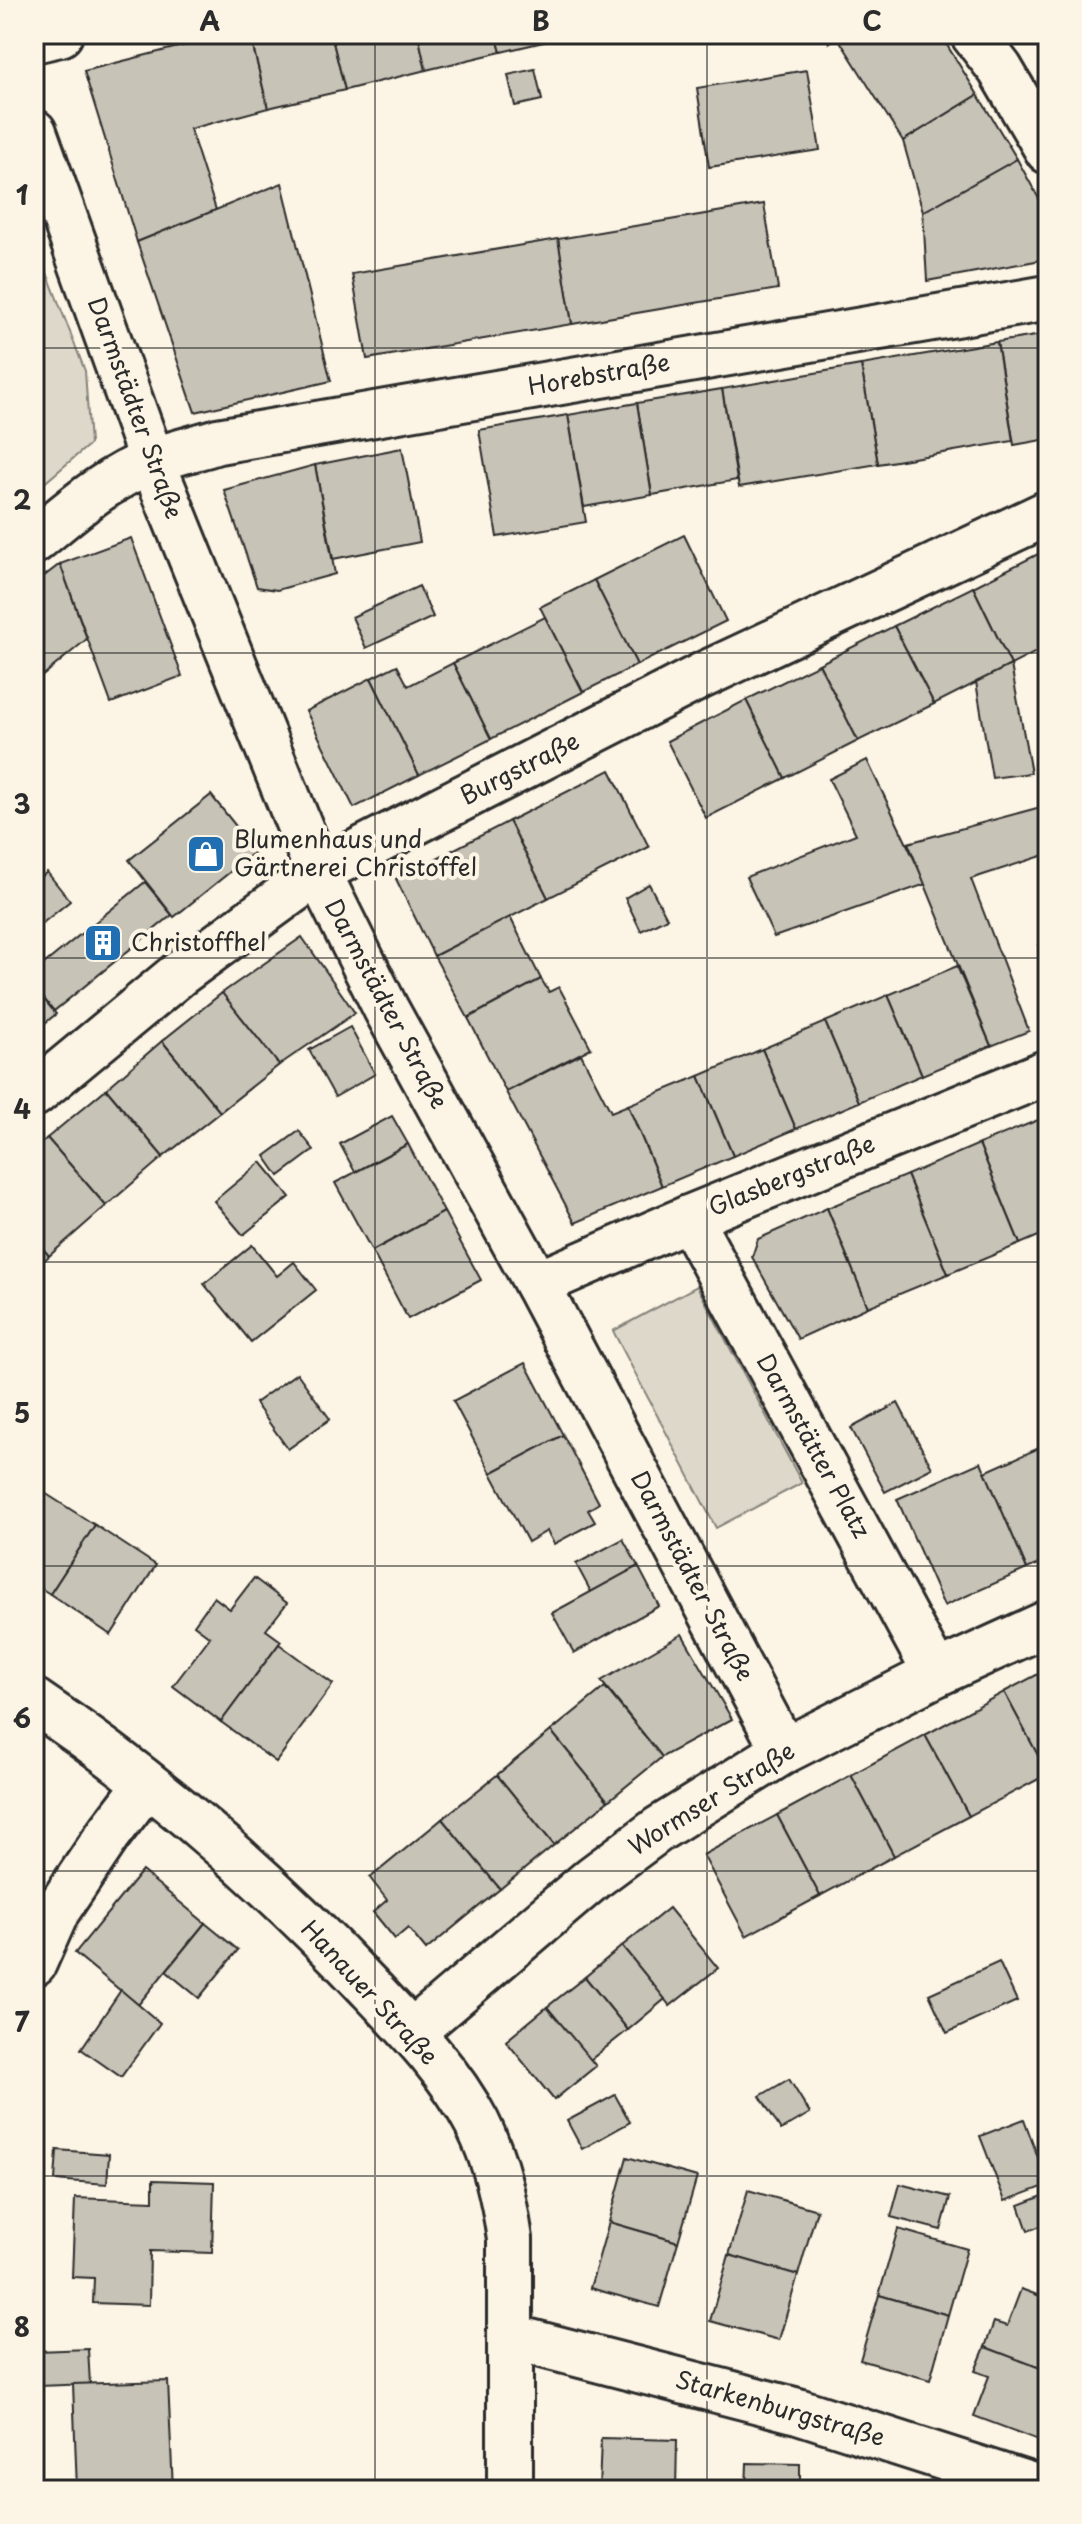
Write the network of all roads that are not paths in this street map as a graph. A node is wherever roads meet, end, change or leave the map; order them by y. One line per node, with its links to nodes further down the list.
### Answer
1 (60, 34): 3 (street)
2 (973, 34): 5 (street)
3 (34, 40)
4 (34, 132): 7 (street, Darmstädter Straße)
5 (1048, 151)
6 (1048, 298): 7 (street, Horebstraße)
7 (152, 461): 9 (street, Horebstraße); 10 (street, Darmstädter Straße)
8 (1048, 513): 10 (street, Burgstraße)
9 (34, 541)
10 (318, 872): 12 (street, Burgstraße); 14 (street, Darmstädter Straße)
11 (1048, 1072): 13 (street, Glasbergstraße)
12 (34, 1094)
13 (689, 1218): 14 (street, Glasbergstraße); 16 (street, Darmstätter Platz)
14 (537, 1284): 18 (street, Darmstädter Straße)
15 (1048, 1623): 16 (street, Wormser Straße)
16 (936, 1674): 18 (street, Wormser Straße)
17 (34, 1701): 19 (street, Hanauer Straße)
18 (784, 1751): 21 (street, Wormser Straße)
19 (147, 1784): 20 (street); 21 (street, Hanauer Straße)
20 (34, 1963)
21 (412, 2032): 22 (street, Hanauer Straße)
22 (511, 2337): 23 (street, Hanauer Straße); 24 (street, Starkenburgstraße)
23 (510, 2490)
24 (1045, 2490)

